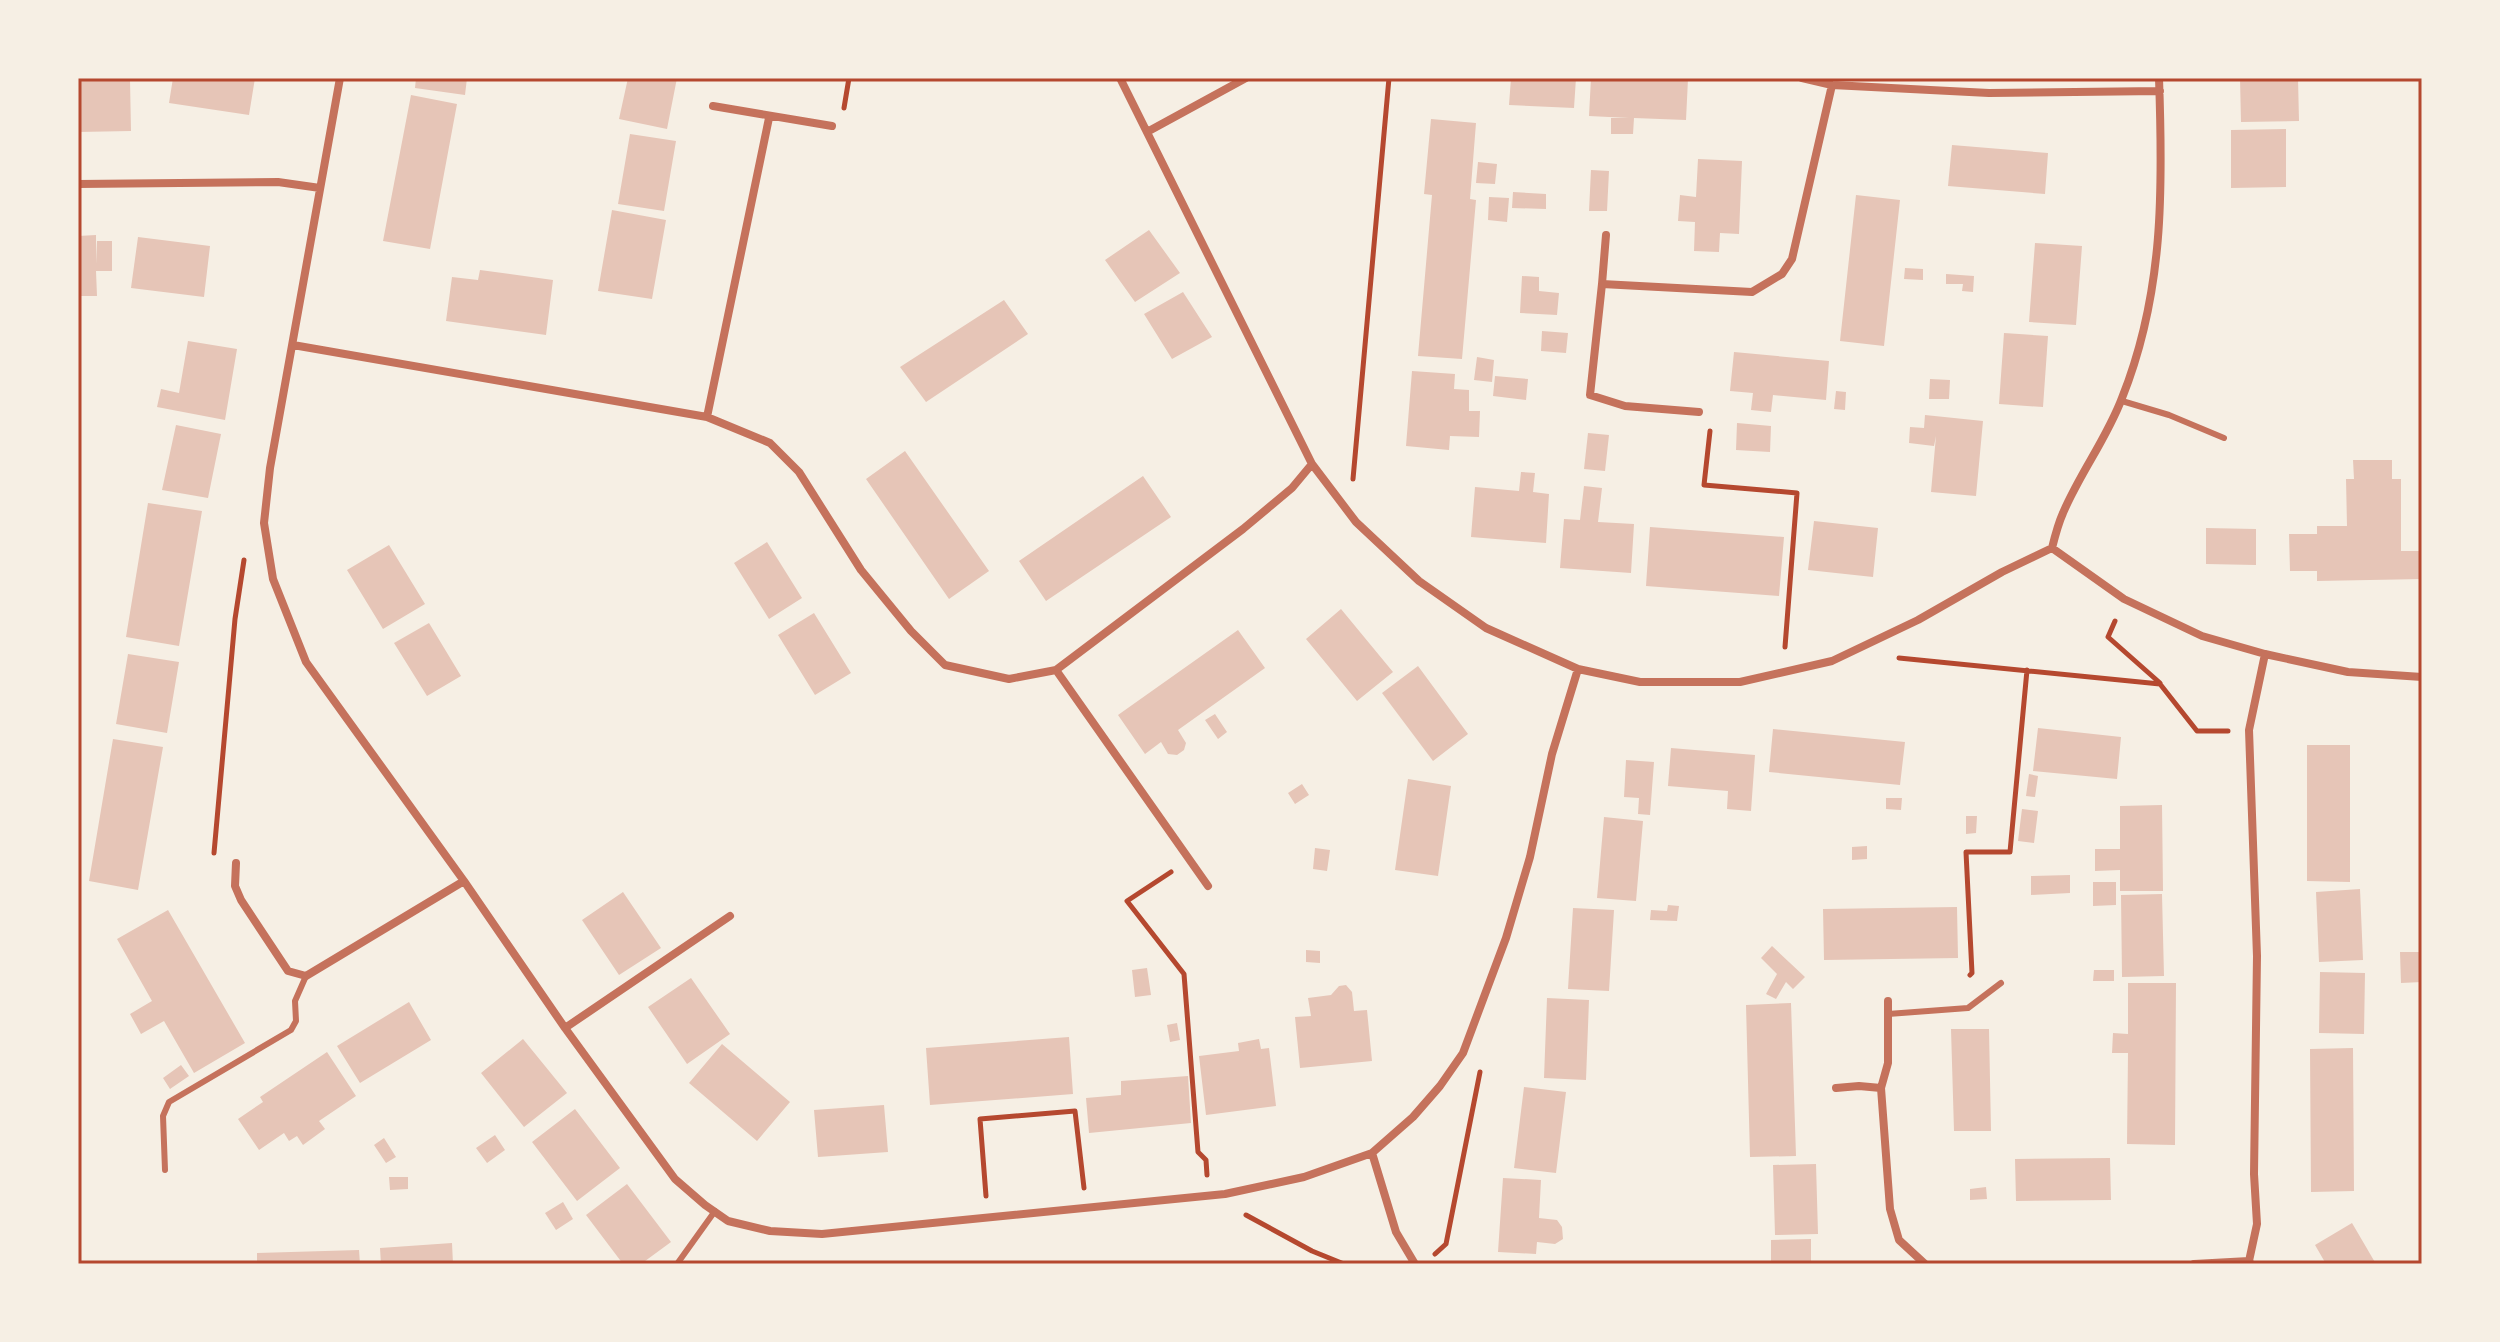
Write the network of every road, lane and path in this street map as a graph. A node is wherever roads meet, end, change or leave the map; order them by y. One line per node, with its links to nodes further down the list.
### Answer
1 (340, 78): 14 (street)
2 (1120, 78): 12 (street)
3 (1246, 78): 12 (street)
4 (1389, 78): 23 (path)
5 (1802, 78): 7 (street)
6 (2159, 78): 8 (street)
7 (1832, 85): 8 (street); 16 (street)
8 (2160, 91): 18 (street)
9 (713, 106): 10 (street)
10 (769, 118): 11 (street); 20 (street)
11 (832, 126)
12 (1147, 132): 22 (street)
13 (78, 184): 14 (street)
14 (320, 188): 17 (street)
15 (1606, 235): 16 (street)
16 (1602, 284): 19 (street)
17 (293, 345): 20 (street); 24 (street)
18 (2122, 401): 21 (lane); 25 (street)
19 (1699, 412): 32 (path)
20 (707, 417): 30 (street)
21 (2224, 438)
22 (1312, 464): 23 (street); 30 (street)
23 (1350, 513): 29 (street)
24 (264, 523): 37 (path); 39 (street)
25 (2052, 548): 26 (street); 27 (street)
26 (2124, 599): 28 (street); 34 (path)
27 (1878, 639): 31 (path); 32 (street)
28 (2265, 654): 33 (street); 35 (street)
29 (1578, 669): 32 (street); 51 (street)
30 (1056, 670): 36 (street)
31 (2027, 670): 34 (path); 43 (path)
32 (1783, 672)
33 (2422, 677)
34 (2160, 684): 35 (path)
35 (2249, 730): 58 (street)
36 (1180, 847): 40 (street); 54 (path)
37 (213, 859)
38 (236, 863): 42 (street)
39 (464, 881): 42 (street); 47 (street)
40 (1208, 886)
41 (730, 916): 47 (street)
42 (306, 976): 52 (lane)
43 (1962, 982)
44 (2001, 983): 46 (lane)
45 (1888, 1001): 46 (street)
46 (1888, 1014): 50 (street)
47 (565, 1028): 56 (street)
48 (1483, 1056): 62 (path)
49 (1836, 1088): 50 (street)
50 (1881, 1088): 63 (street)
51 (1372, 1153): 53 (street); 61 (street)
52 (165, 1170)
53 (1225, 1194): 54 (street); 60 (path)
54 (1209, 1196): 55 (street)
55 (1087, 1208): 57 (street); 57 (path)
56 (715, 1211): 57 (street); 59 (lane)
57 (988, 1217)
58 (2250, 1263): 64 (street)
59 (677, 1264)
60 (1344, 1264)
61 (1415, 1264)
62 (1424, 1264)
63 (1925, 1264)
64 (2194, 1264)

